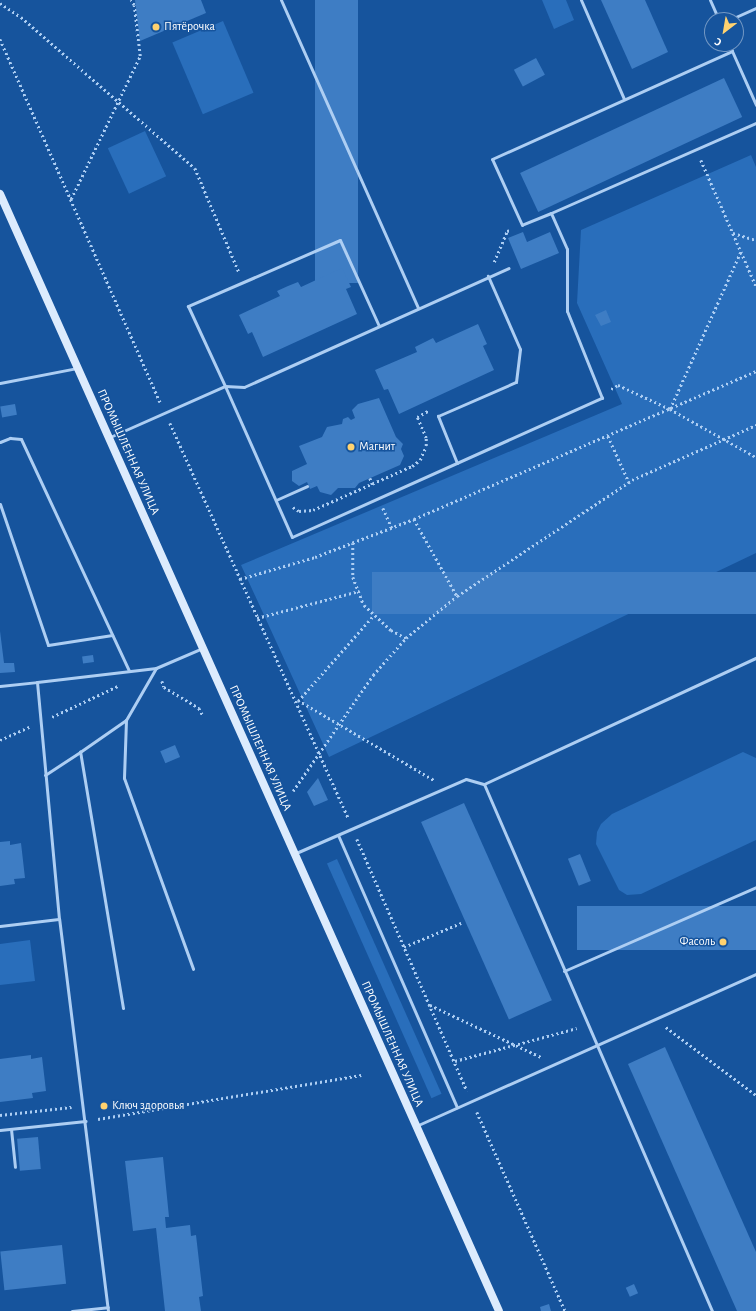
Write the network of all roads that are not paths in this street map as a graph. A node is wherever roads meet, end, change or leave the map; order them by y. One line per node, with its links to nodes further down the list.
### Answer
1 (281, 0): 16 (lane)
2 (580, 0): 9 (lane)
3 (710, 0): 5 (lane)
4 (756, 8): 6 (lane)
5 (715, 12)
6 (744, 13)
7 (730, 52): 9 (lane)
8 (732, 52): 10 (lane)
9 (624, 99): 13 (lane)
10 (756, 104)
11 (756, 123): 13 (lane)
12 (0, 194): 18 (street, ПРОМЫШЛЕННАЯ УЛИЦА)
13 (551, 213): 23 (lane)
14 (509, 268): 15 (lane)
15 (488, 276): 16 (lane); 23 (lane)
16 (418, 308): 17 (lane)
17 (379, 326): 20 (lane); 20 (lane)
18 (78, 368): 19 (lane); 21 (street, ПРОМЫШЛЕННАЯ УЛИЦА)
19 (0, 383)
20 (225, 386): 21 (lane); 25 (lane)
21 (109, 438): 28 (street, ПРОМЫШЛЕННАЯ УЛИЦА)
22 (0, 442): 27 (lane)
23 (457, 463): 25 (lane)
24 (307, 486): 25 (lane)
25 (276, 500)
26 (0, 504): 27 (lane)
27 (112, 635): 31 (lane)
28 (203, 648): 30 (lane); 39 (street, ПРОМЫШЛЕННАЯ УЛИЦА)
29 (756, 658): 37 (lane)
30 (156, 668): 31 (lane); 34 (lane)
31 (128, 671): 32 (lane)
32 (37, 682): 33 (lane); 36 (lane)
33 (0, 686)
34 (126, 720): 35 (lane); 43 (lane)
35 (80, 752): 36 (lane); 46 (lane)
36 (45, 775): 41 (lane)
37 (484, 784): 38 (lane); 44 (lane)
38 (338, 835): 39 (lane); 48 (lane)
39 (295, 854): 50 (street, ПРОМЫШЛЕННАЯ УЛИЦА)
40 (756, 886): 44 (lane)
41 (59, 919): 42 (lane); 49 (lane)
42 (0, 926)
43 (193, 969)
44 (564, 970): 47 (lane)
45 (756, 974): 47 (lane)
46 (123, 1008)
47 (596, 1045): 48 (lane); 57 (lane)
48 (457, 1107): 50 (lane)
49 (86, 1121): 51 (lane); 54 (lane)
50 (416, 1126): 56 (street, ПРОМЫШЛЕННАЯ УЛИЦА)
51 (11, 1129): 52 (lane); 53 (lane)
52 (0, 1130)
53 (15, 1167)
54 (108, 1309): 55 (lane)
55 (72, 1311)
56 (499, 1311)
57 (712, 1311)

